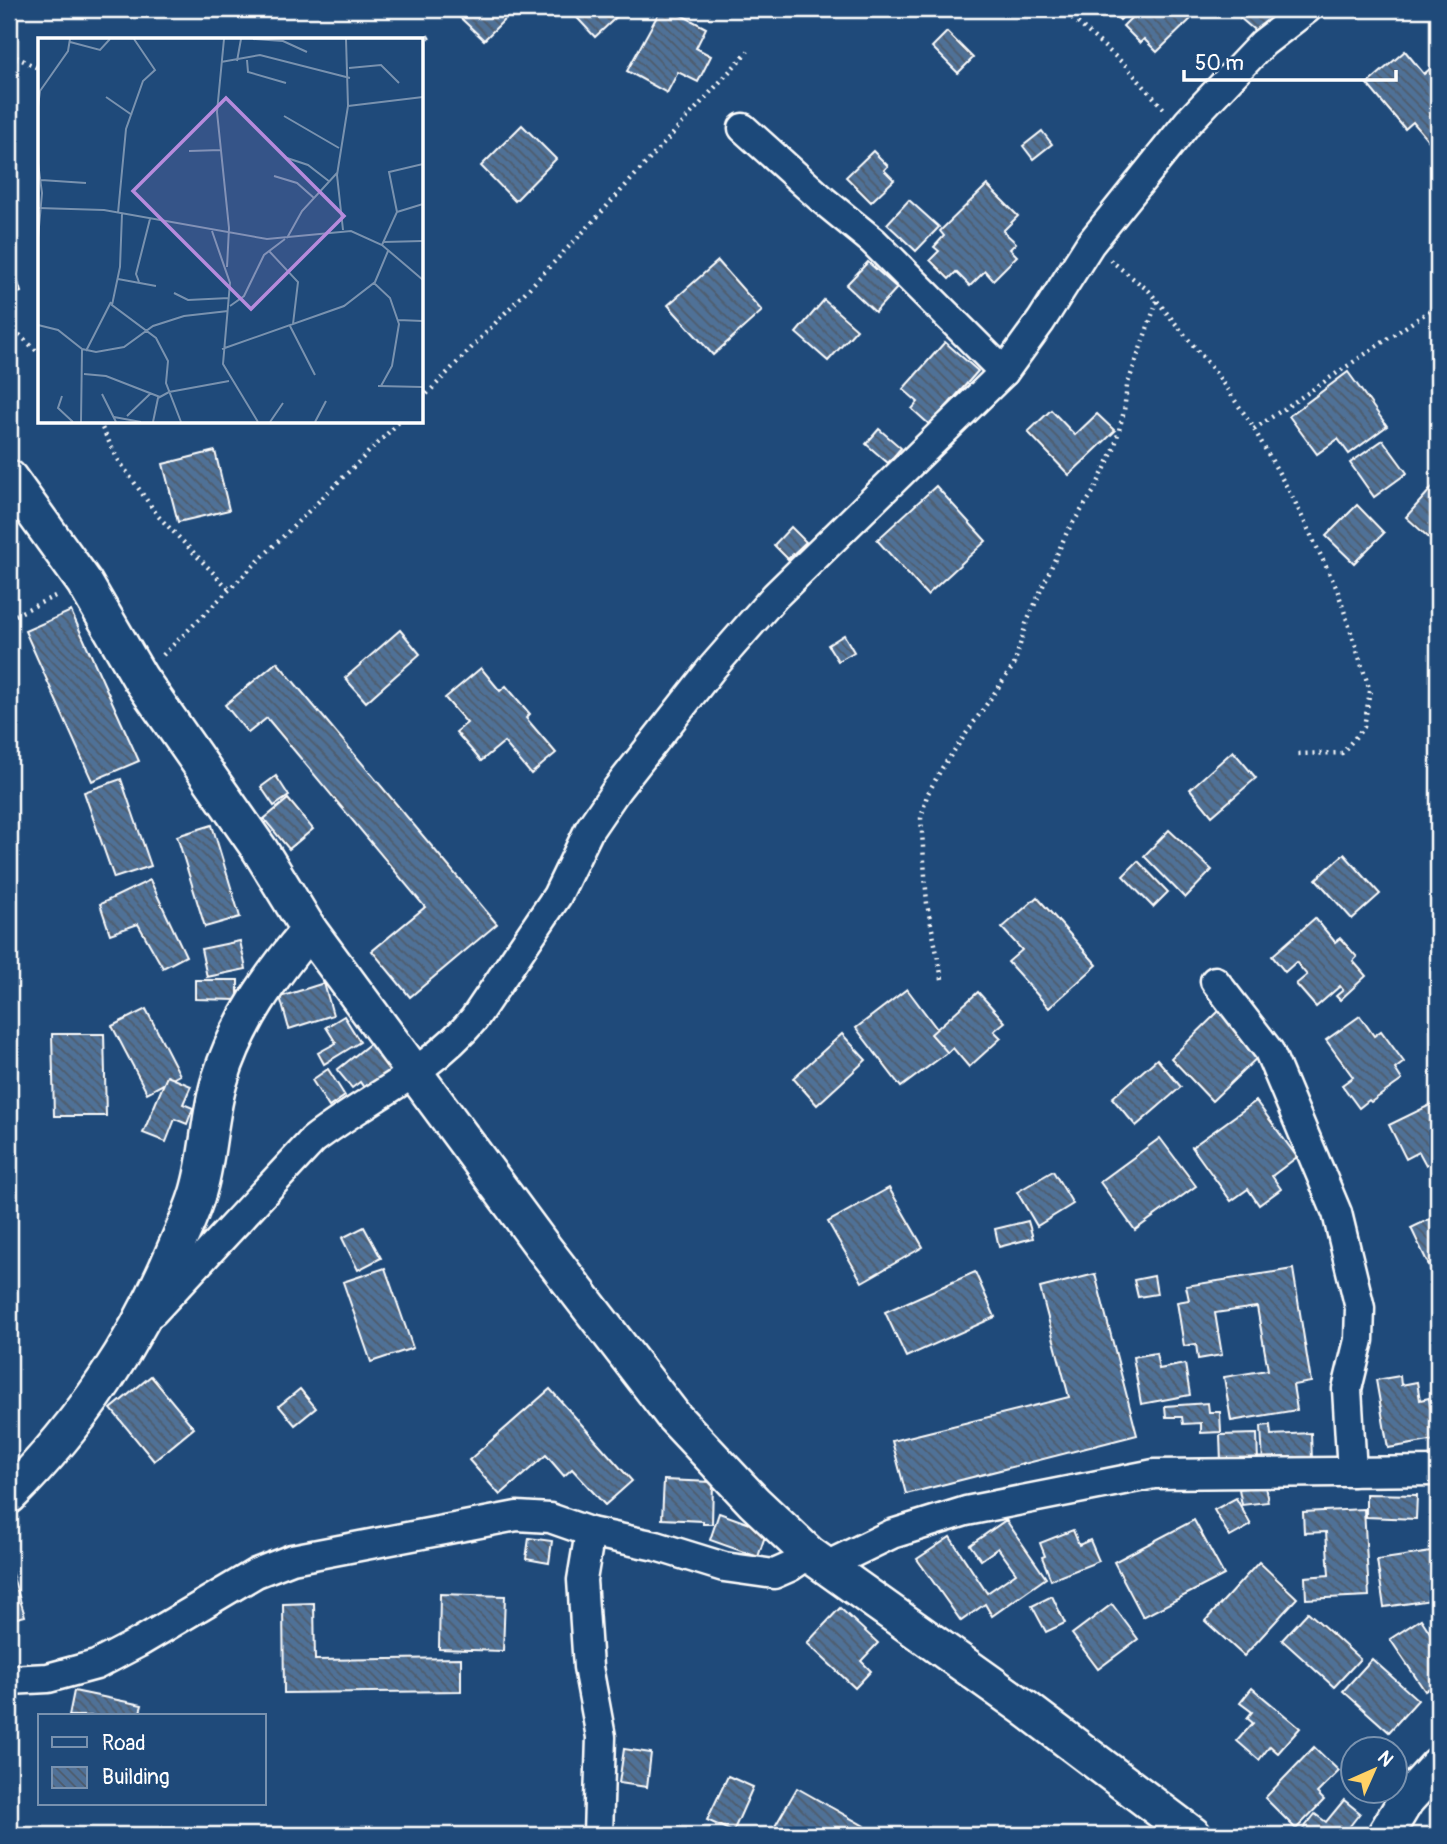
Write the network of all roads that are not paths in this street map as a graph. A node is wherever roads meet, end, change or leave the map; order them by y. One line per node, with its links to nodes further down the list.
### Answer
1 (1307, 9): 3 (street)
2 (744, 128): 3 (street)
3 (1004, 372): 7 (street)
4 (9, 478): 5 (street)
5 (309, 930): 7 (street); 8 (street)
6 (1215, 981): 10 (street)
7 (415, 1074): 8 (street); 13 (street)
8 (139, 1328): 11 (street)
9 (1438, 1471): 10 (street)
10 (1352, 1472): 13 (street)
11 (9, 1496)
12 (590, 1532): 13 (street); 14 (street); 16 (street)
13 (817, 1560): 17 (street)
14 (9, 1680)
15 (1438, 1765): 18 (street)
16 (598, 1835)
17 (1193, 1835)
18 (1385, 1835)

